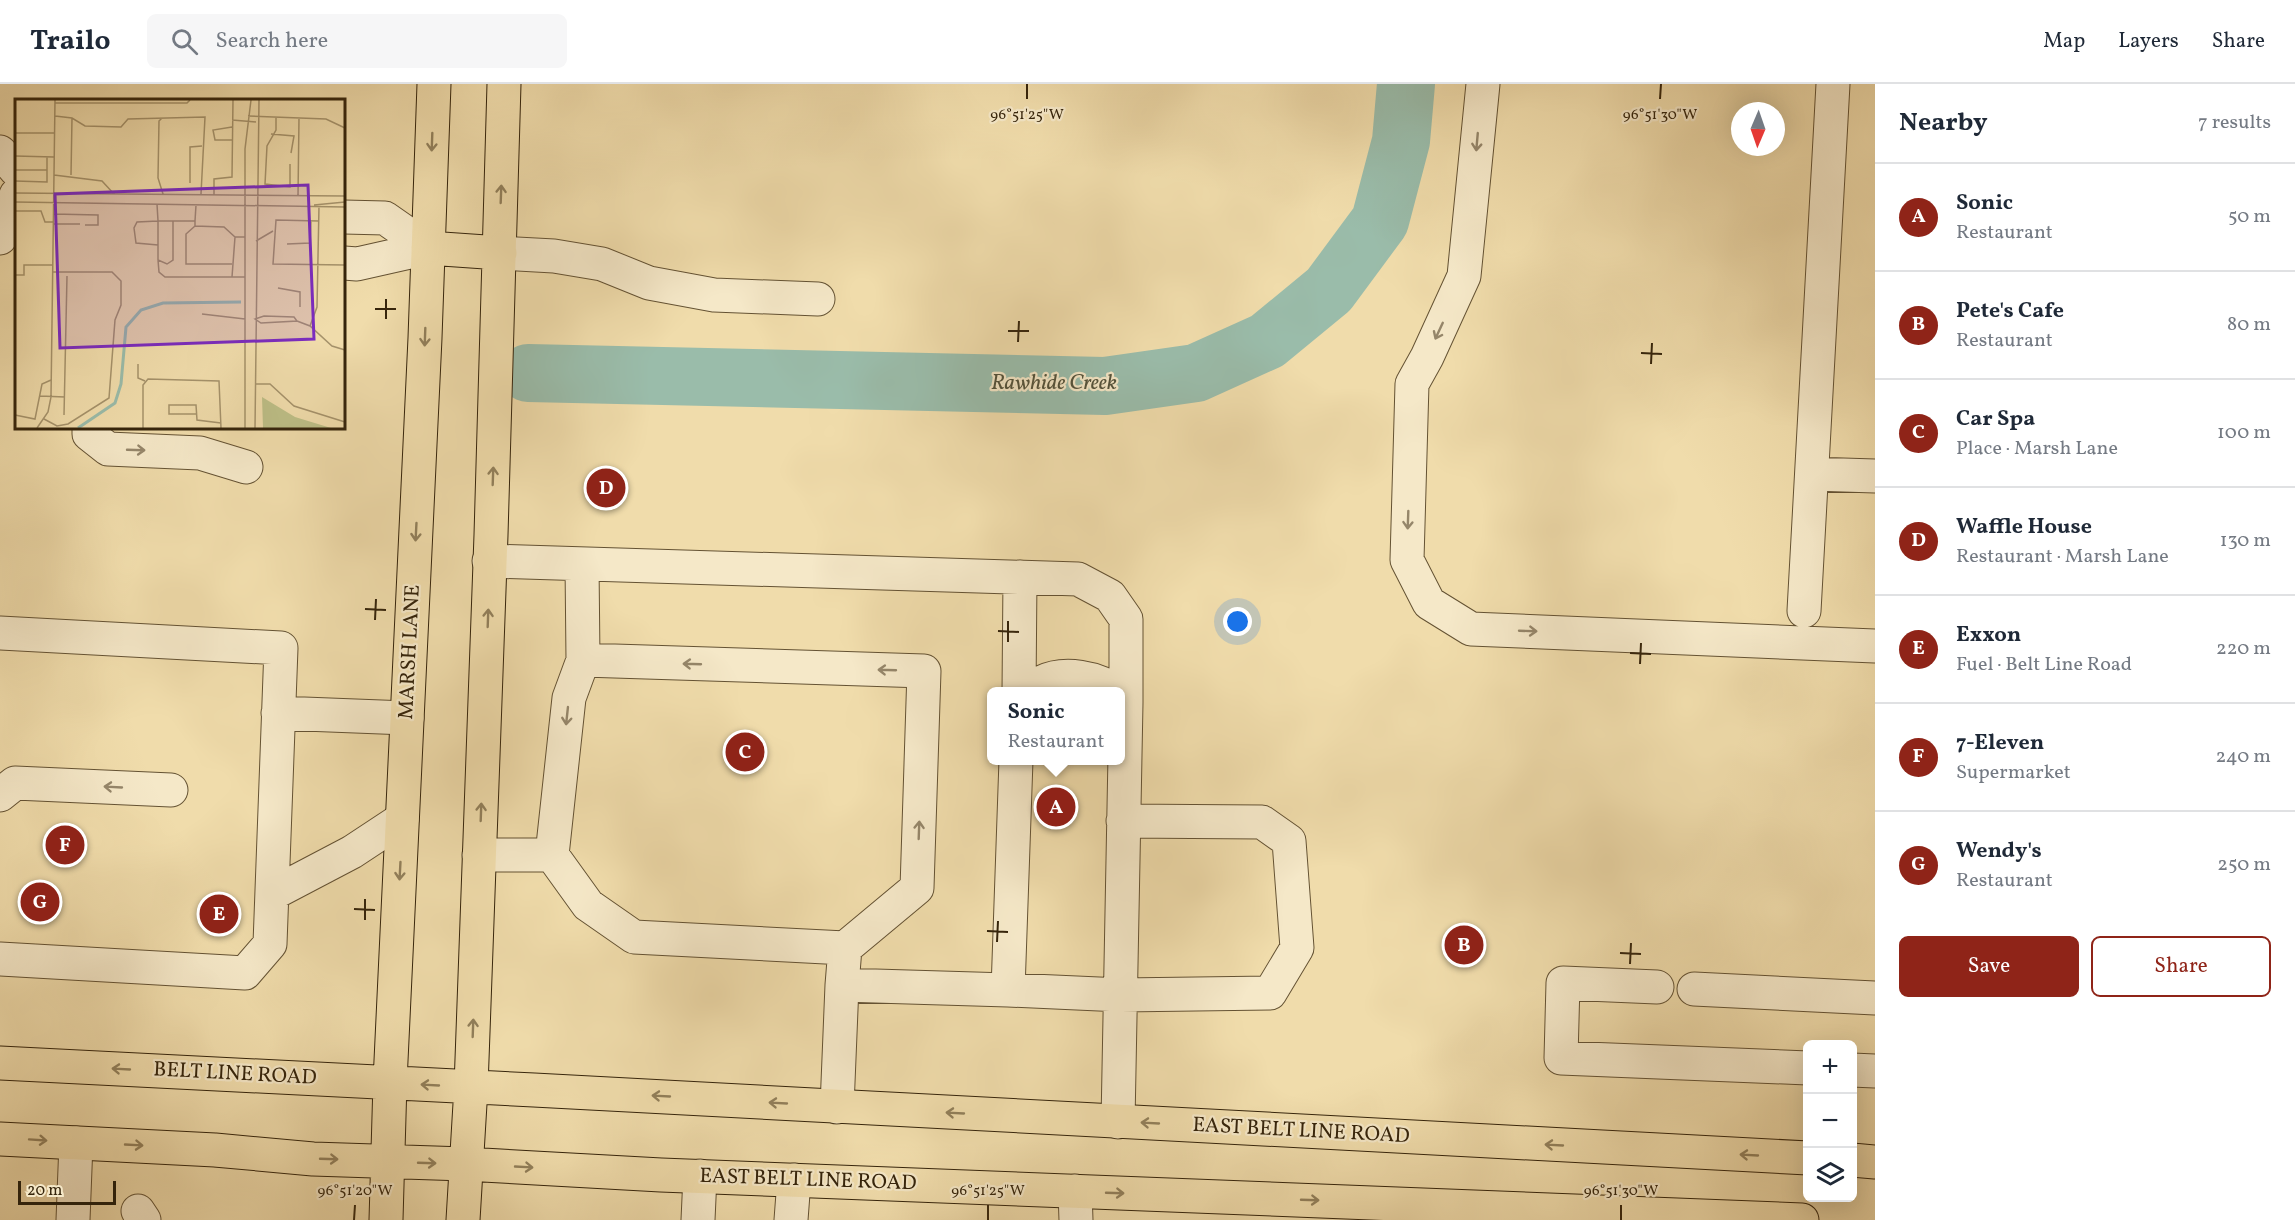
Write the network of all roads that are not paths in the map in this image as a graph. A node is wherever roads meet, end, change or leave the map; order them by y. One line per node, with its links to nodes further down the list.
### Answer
1 (434, 84): 10 (main road, MARSH LANE, one-way to 10)
2 (504, 84): 11 (main road, one-way to 2)
3 (1482, 84): 23 (lane, one-way to 23)
4 (1833, 84): 16 (lane)
5 (0, 152): 6 (lane)
6 (15, 169)
7 (15, 198): 9 (lane)
8 (345, 217): 10 (lane)
9 (0, 238)
10 (428, 248): 11 (main road); 12 (lane); 30 (main road, MARSH LANE, one-way to 30)
11 (500, 253): 13 (lane); 18 (main road, one-way to 11)
12 (345, 263)
13 (818, 299)
14 (89, 429): 15 (lane, one-way to 15)
15 (246, 467)
16 (1812, 474): 17 (lane); 21 (lane)
17 (1875, 476)
18 (489, 561): 19 (lane); 37 (main road, one-way to 18)
19 (582, 564): 20 (lane); 24 (lane)
20 (1020, 578): 25 (lane); 28 (lane)
21 (1804, 611)
22 (0, 633): 29 (lane)
23 (1875, 646)
24 (583, 660): 38 (lane, one-way to 38); 40 (lane, one-way to 24)
25 (1019, 687)
26 (1037, 687): 27 (lane)
27 (1105, 687)
28 (1122, 687)
29 (278, 713): 30 (lane); 39 (lane)
30 (407, 718): 35 (main road, MARSH LANE)
31 (1017, 765): 45 (lane)
32 (1123, 765): 36 (lane)
33 (171, 790): 34 (lane, one-way to 34)
34 (0, 795)
35 (402, 819): 39 (lane); 52 (main road, MARSH LANE, one-way to 52)
36 (1124, 821): 46 (lane); 46 (lane)
37 (479, 855): 38 (lane); 53 (main road, one-way to 37)
38 (552, 855): 40 (lane)
39 (272, 894): 41 (lane)
40 (845, 948): 42 (lane)
41 (0, 959)
42 (842, 985): 45 (lane); 54 (lane)
43 (1657, 987): 49 (lane)
44 (1694, 989): 47 (lane)
45 (1008, 990): 46 (lane)
46 (1121, 995): 55 (lane)
47 (1875, 998)
48 (0, 1063): 52 (main road, BELT LINE ROAD, one-way to 48)
49 (1803, 1068)
50 (1857, 1070): 51 (lane)
51 (1875, 1071)
52 (390, 1082): 53 (main road, BELT LINE ROAD, one-way to 52); 60 (main road, MARSH LANE)
53 (471, 1087): 54 (main road, EAST BELT LINE ROAD, one-way to 53); 62 (main road)
54 (837, 1107): 55 (main road, EAST BELT LINE ROAD, one-way to 54)
55 (1118, 1122): 58 (main road, EAST BELT LINE ROAD, one-way to 55)
56 (0, 1139): 57 (main road, one-way to 57)
57 (76, 1143): 60 (main road, one-way to 60); 67 (lane)
58 (1803, 1158)
59 (1857, 1160): 61 (main road)
60 (389, 1161): 62 (main road, EAST BELT LINE ROAD, one-way to 62); 70 (main road, MARSH LANE)
61 (1875, 1162)
62 (465, 1164): 63 (main road, EAST BELT LINE ROAD, one-way to 63); 71 (main road)
63 (700, 1176): 64 (main road, EAST BELT LINE ROAD); 72 (lane)
64 (794, 1180): 65 (main road, EAST BELT LINE ROAD); 73 (lane)
65 (1076, 1206): 66 (main road, EAST BELT LINE ROAD, one-way to 66)
66 (1441, 1213): 74 (main road, EAST BELT LINE ROAD)
67 (73, 1220)
68 (138, 1220): 69 (lane)
69 (144, 1220)
70 (386, 1220)
71 (463, 1220)
72 (698, 1220)
73 (791, 1220)
74 (1802, 1220)

